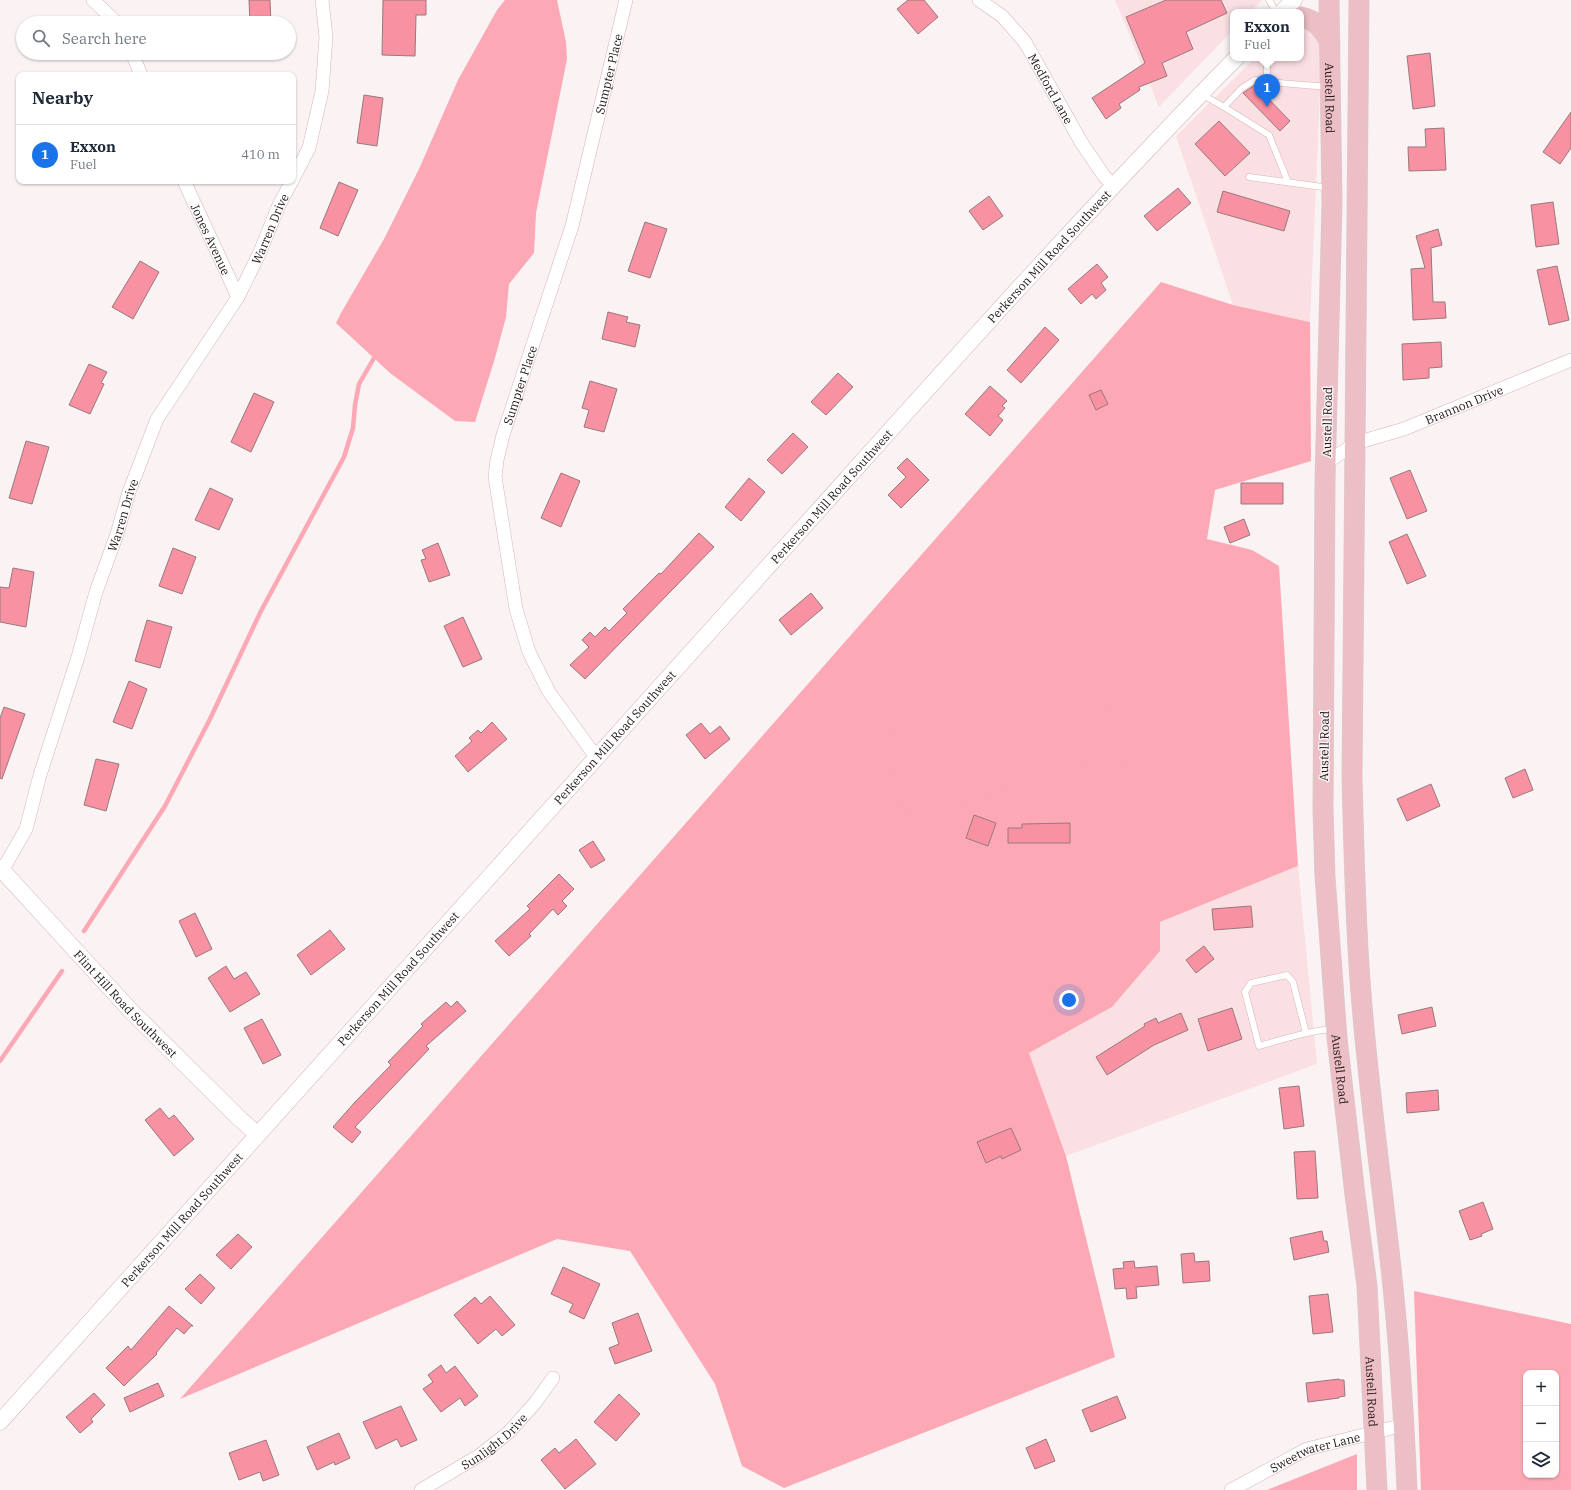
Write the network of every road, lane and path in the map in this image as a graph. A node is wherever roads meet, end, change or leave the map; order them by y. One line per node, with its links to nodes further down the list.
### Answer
1 (92, 0): 11 (street)
2 (322, 0): 22 (street, Warren Drive)
3 (626, 0): 33 (street, Sumpter Place)
4 (979, 0): 27 (street, Medford Lane)
5 (1269, 0): 9 (lane)
6 (1294, 0): 10 (street)
7 (1329, 0): 13 (main road, Austell Road)
8 (1359, 0): 31 (main road)
9 (1274, 9)
10 (1285, 9)
11 (109, 16)
12 (1304, 18): 13 (main road)
13 (1330, 42): 19 (main road, Austell Road)
14 (135, 60): 17 (street)
15 (1233, 61): 20 (street, Perkerson Mill Road Southwest)
16 (1267, 61): 18 (lane)
17 (140, 72)
18 (1267, 82): 19 (lane); 21 (lane)
19 (1330, 87): 28 (main road, Austell Road)
20 (1201, 94): 21 (lane); 27 (street, Perkerson Mill Road Southwest)
21 (1224, 107): 24 (lane)
22 (296, 172)
23 (1249, 177): 24 (lane)
24 (1288, 182): 28 (lane)
25 (185, 184): 29 (street, Jones Avenue)
26 (290, 184): 29 (street, Warren Drive)
27 (1114, 186): 33 (street, Perkerson Mill Road Southwest)
28 (1331, 188): 32 (main road, Austell Road)
29 (238, 297): 34 (street, Warren Drive)
30 (1571, 360): 31 (street, Brannon Drive)
31 (1356, 443): 32 (street, Brannon Drive); 40 (main road)
32 (1326, 464): 35 (main road, Austell Road)
33 (596, 757): 37 (street, Perkerson Mill Road Southwest)
34 (1, 870): 37 (street, Flint Hill Road Southwest)
35 (1336, 1029): 36 (lane); 41 (main road, Austell Road)
36 (1306, 1033): 36 (lane)
37 (257, 1134): 39 (street, Perkerson Mill Road Southwest)
38 (553, 1378): 42 (street, Sunlight Drive)
39 (0, 1422)
40 (1404, 1425): 41 (street, Sweetwater Lane); 45 (main road)
41 (1374, 1432): 43 (street, Sweetwater Lane); 44 (main road, Austell Road)
42 (421, 1490)
43 (1231, 1490)
44 (1377, 1490)
45 (1407, 1490)

